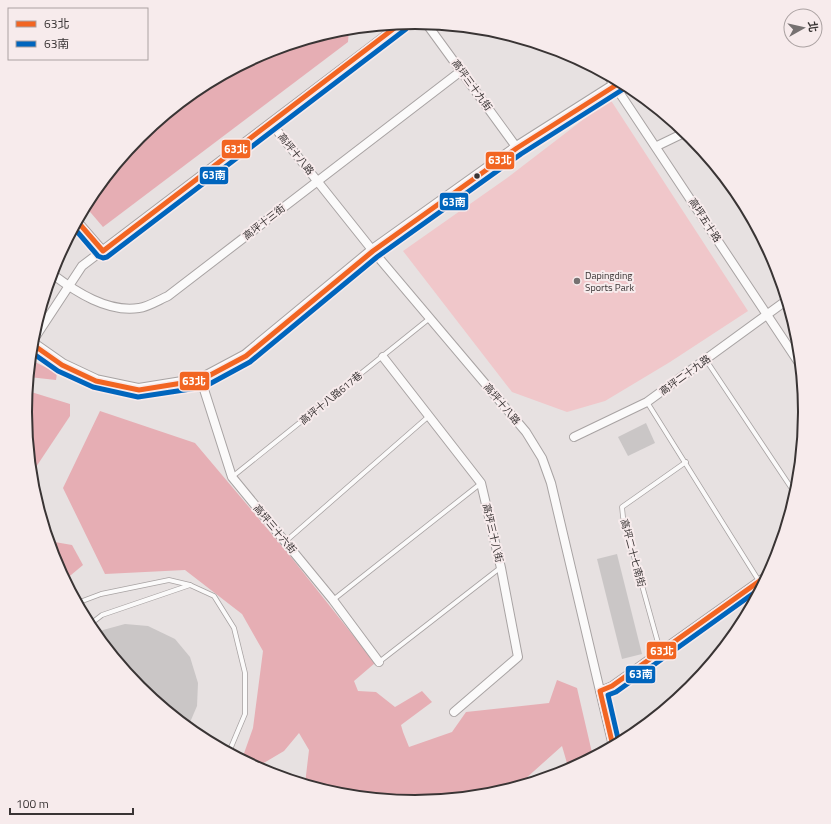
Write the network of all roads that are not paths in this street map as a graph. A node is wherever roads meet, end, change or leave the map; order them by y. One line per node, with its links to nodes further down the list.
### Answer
1 (393, 30): 6 (street)
2 (431, 30): 3 (street, 高坪三十九街)
3 (461, 70): 9 (street, 高坪三十九街); 10 (street, 高坪十三街)
4 (611, 82): 9 (street)
5 (619, 88): 8 (street, 高坪五十路)
6 (271, 123): 10 (street, 高坪十八路); 12 (street)
7 (680, 135): 8 (street)
8 (656, 146): 17 (street, 高坪五十路)
9 (517, 148): 13 (street)
10 (317, 180): 13 (street, 高坪十八路); 15 (street, 高坪十三街)
11 (81, 225): 12 (street)
12 (103, 251): 15 (street)
13 (373, 251): 18 (street, 高坪十八路); 24 (street)
14 (57, 278): 15 (street, 高坪十三街)
15 (68, 286): 19 (street)
16 (782, 304): 17 (street, 高坪二十九路)
17 (767, 315): 21 (street, 高坪五十路); 23 (street, 高坪二十九路)
18 (430, 318): 22 (lane, 高坪十八路617巷); 42 (street, 高坪十八路)
19 (43, 326)
20 (38, 348): 24 (street)
21 (794, 355)
22 (383, 357): 26 (street, 高坪三十八街); 29 (lane, 高坪十八路617巷)
23 (706, 360): 25 (street, 高坪二十九路); 31 (lane)
24 (201, 380): 29 (street, 高坪三十六街)
25 (647, 402): 27 (street, 高坪二十九路); 28 (lane)
26 (430, 416): 30 (street, 高坪三十八街); 32 (lane)
27 (574, 437)
28 (686, 462): 34 (lane); 40 (lane, 高坪二十七南街)
29 (232, 477): 32 (street, 高坪三十六街)
30 (481, 484): 33 (street, 高坪三十八街); 37 (lane)
31 (791, 487)
32 (286, 541): 37 (street, 高坪三十六街)
33 (501, 568): 41 (lane); 43 (street, 高坪三十八街)
34 (759, 580)
35 (758, 582): 40 (street)
36 (190, 585): 38 (lane); 39 (lane); 45 (lane)
37 (333, 600): 41 (street, 高坪三十六街)
38 (83, 601)
39 (94, 621)
40 (660, 650): 42 (street)
41 (379, 662)
42 (600, 691): 44 (street, 高坪十八路)
43 (454, 712)
44 (612, 741)
45 (231, 748)

